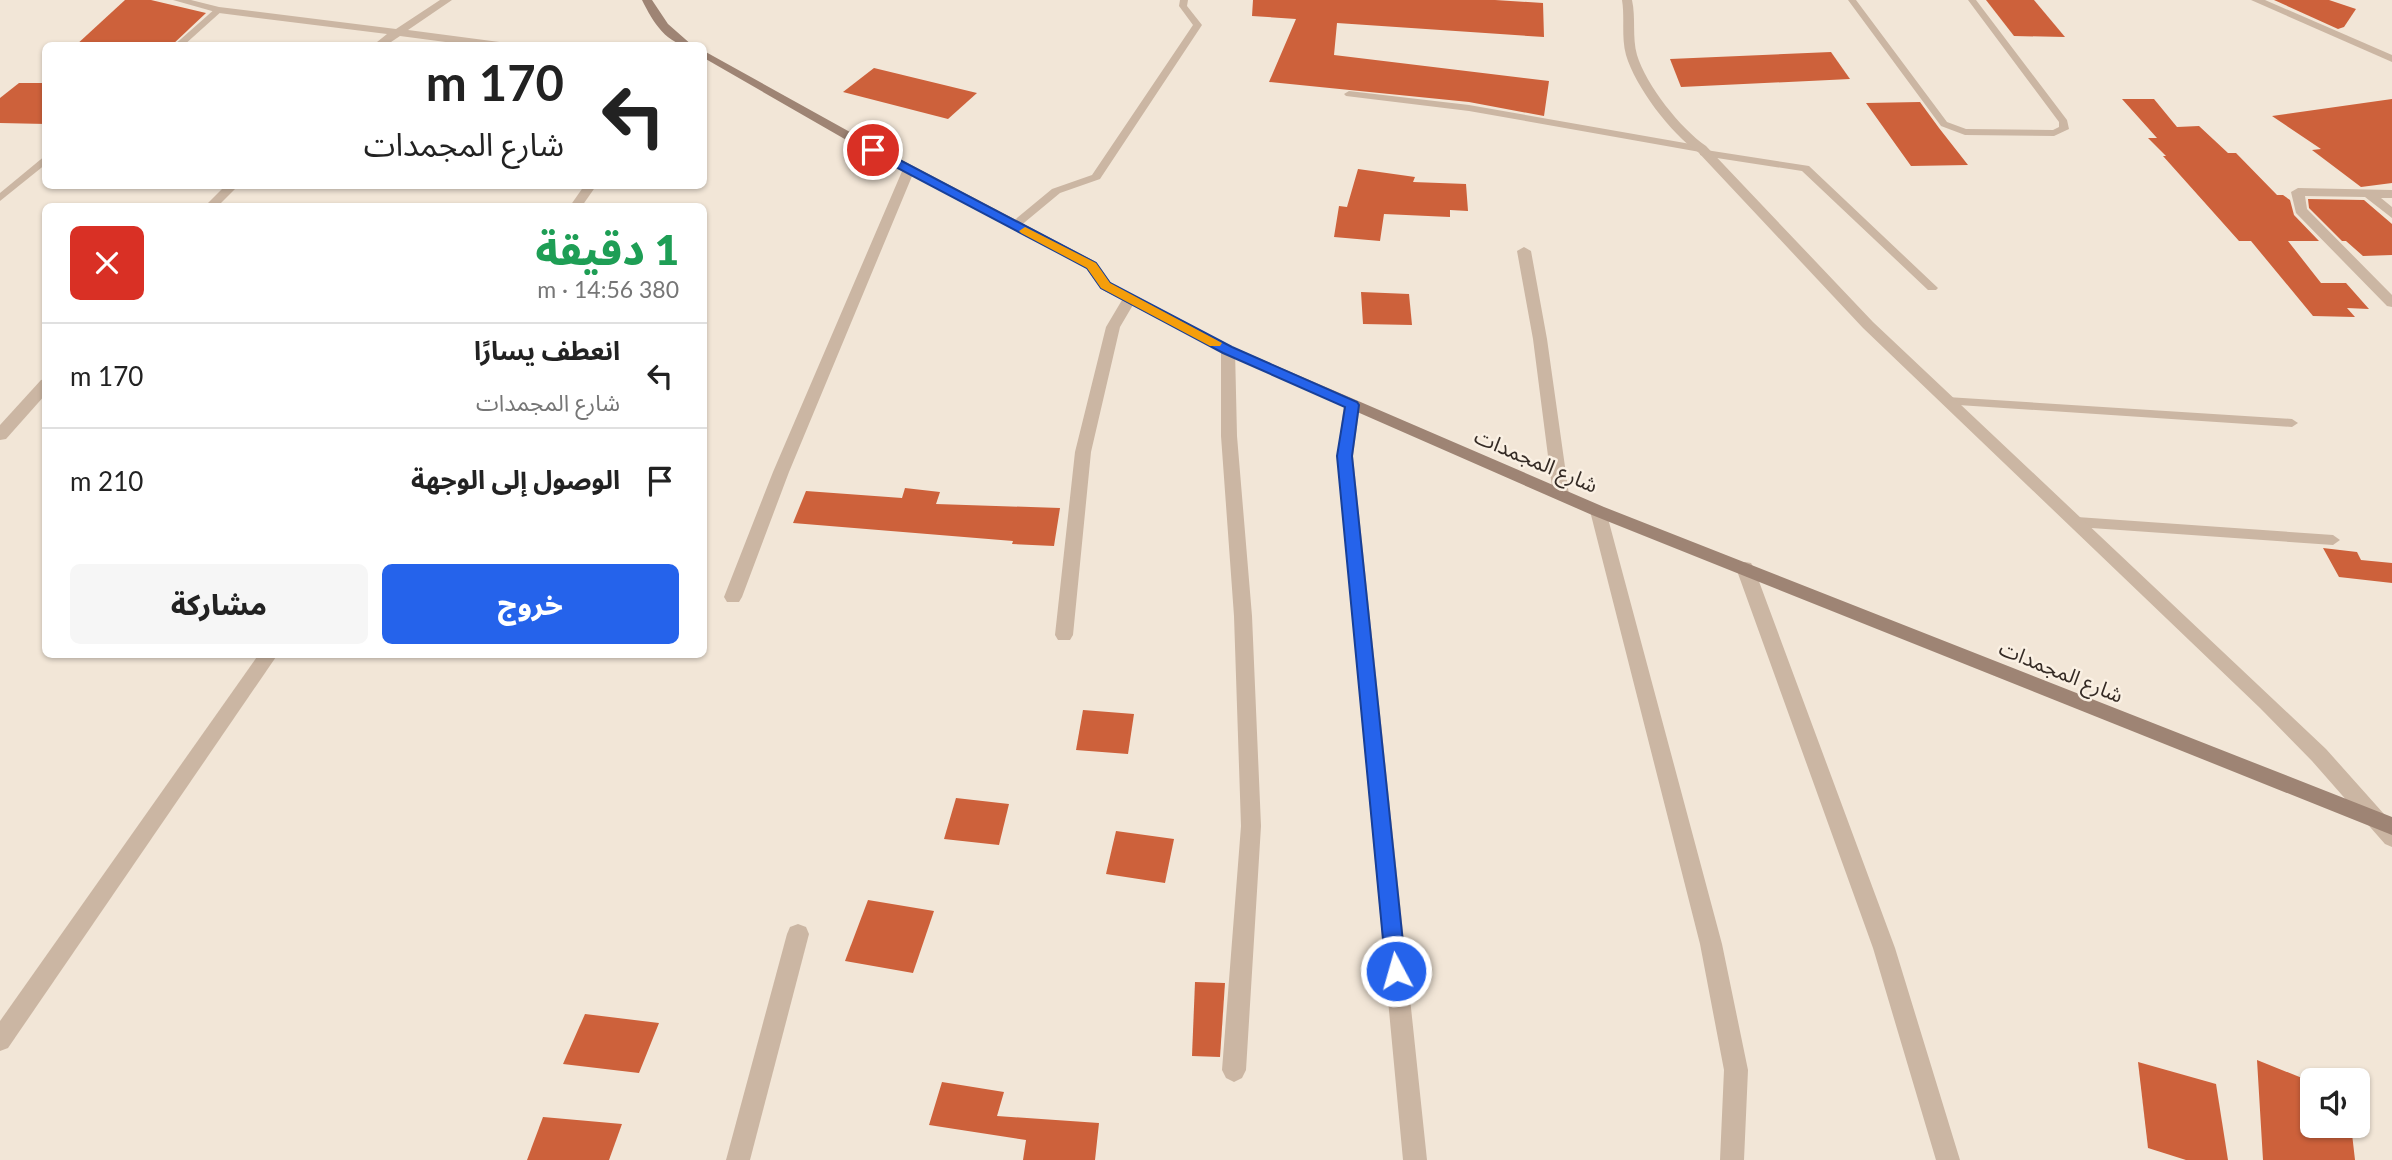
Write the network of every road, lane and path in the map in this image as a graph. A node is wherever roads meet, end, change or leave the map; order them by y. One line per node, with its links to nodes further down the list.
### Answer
1 (178, 0): 9 (street)
2 (447, 0): 10 (street)
3 (647, 0): 14 (main road)
4 (1184, 0): 27 (lane)
5 (1627, 0): 18 (street)
6 (1852, 0): 7 (lane)
7 (1972, 0)
8 (2256, 0): 16 (street)
9 (219, 10): 10 (street); 11 (lane)
10 (398, 30): 12 (street); 13 (street)
11 (182, 42)
12 (382, 42)
13 (480, 42)
14 (681, 42)
15 (707, 56): 20 (main road, شارع المجمدات)
16 (2392, 59)
17 (1349, 94): 18 (lane)
18 (1703, 151): 29 (lane); 34 (street)
19 (42, 161): 24 (lane)
20 (909, 169): 27 (main road, شارع المجمدات); 43 (street)
21 (229, 189): 25 (street)
22 (2392, 194): 23 (street)
23 (2371, 195): 26 (street); 31 (street)
24 (0, 198)
25 (214, 203)
26 (2392, 214)
27 (1015, 225): 30 (main road, شارع المجمدات)
28 (1524, 251): 38 (street)
29 (1932, 288)
30 (1130, 298): 32 (main road, شارع المجمدات); 44 (street)
31 (2392, 303)
32 (1228, 350): 35 (main road, شارع المجمدات); 51 (street)
33 (42, 388): 37 (street)
34 (1947, 401): 36 (lane); 40 (street)
35 (1352, 405): 38 (main road, شارع المجمدات); 53 (street)
36 (2292, 424)
37 (0, 435)
38 (1561, 495): 39 (main road, شارع المجمدات)
39 (1598, 511): 42 (main road, شارع المجمدات); 54 (street)
40 (2077, 522): 41 (lane); 46 (street)
41 (2333, 540)
42 (1745, 568): 46 (main road, شارع المجمدات); 55 (street)
43 (733, 597)
44 (1064, 635)
45 (266, 658): 50 (street)
46 (2376, 819): 47 (main road, شارع المجمدات); 48 (street)
47 (2392, 826)
48 (2392, 838)
49 (798, 934): 52 (street)
50 (0, 1040)
51 (1234, 1070)
52 (738, 1160)
53 (1415, 1160)
54 (1732, 1160)
55 (1948, 1160)

